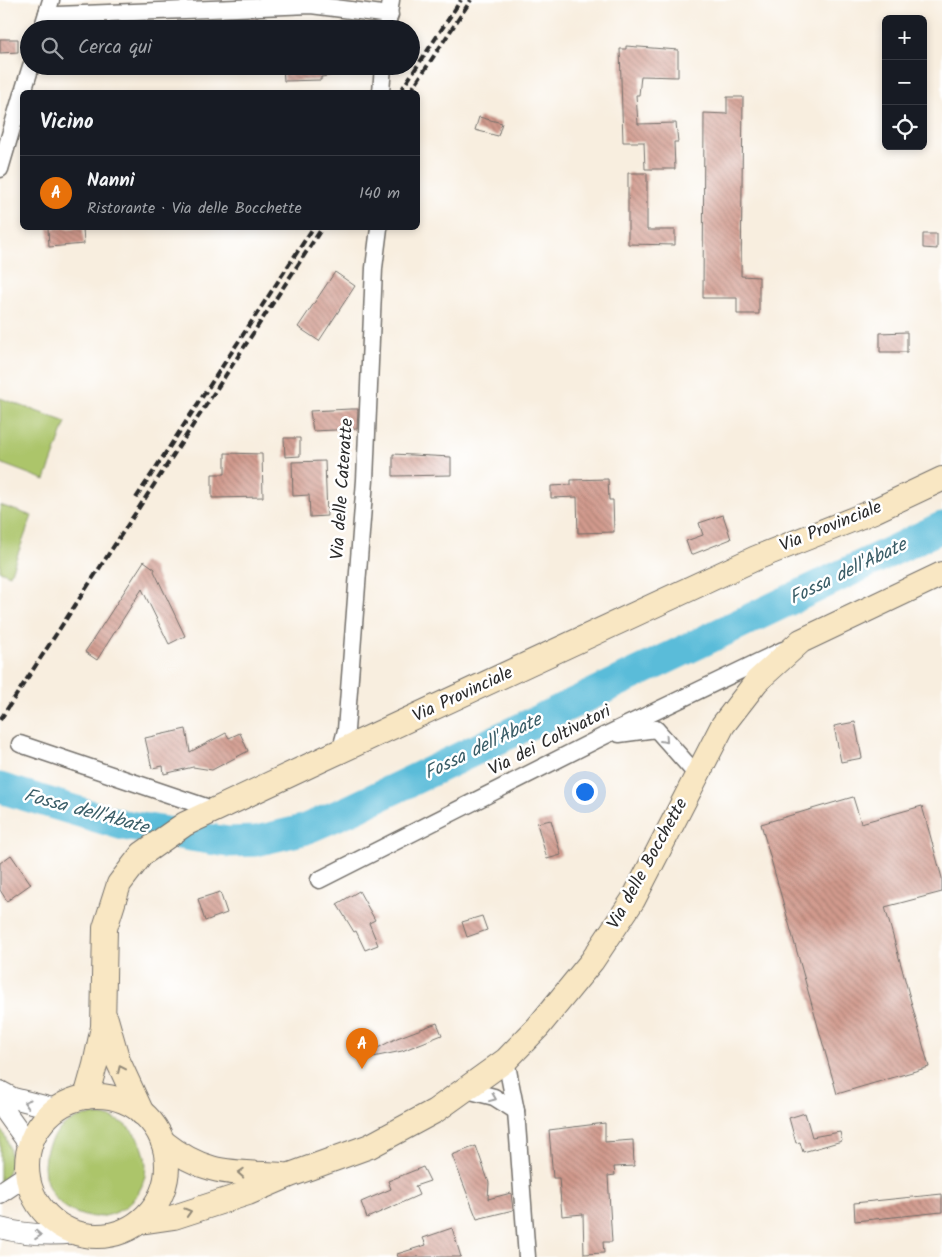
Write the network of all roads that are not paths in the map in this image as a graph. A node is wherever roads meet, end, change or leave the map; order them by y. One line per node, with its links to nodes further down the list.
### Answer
1 (47, 14): 2 (street)
2 (389, 14)
3 (28, 75): 5 (street)
4 (382, 75): 6 (street)
5 (24, 90)
6 (381, 90)
7 (20, 103): 8 (street)
8 (0, 169)
9 (379, 230): 15 (street, Via delle Cateratte)
10 (942, 479): 15 (main road, Via Provinciale)
11 (942, 574): 12 (main road, Via delle Bocchette)
12 (801, 641): 13 (street, Via dei Coltivatori); 16 (main road, Via delle Bocchette)
13 (604, 736): 16 (street, one-way to 16); 18 (street, Via dei Coltivatori)
14 (20, 744): 17 (street)
15 (340, 752): 17 (main road, Via Provinciale)
16 (697, 775): 20 (main road, Via delle Bocchette)
17 (215, 810): 19 (main road, Via Provinciale)
18 (319, 880)
19 (104, 1011): 23 (main road, Via Provinciale); 27 (main road, Via Provinciale, one-way to 19)
20 (506, 1060): 21 (main road, Via delle Bocchette); 26 (street)
21 (467, 1090): 26 (street, one-way to 26); 31 (main road, Via delle Bocchette)
22 (0, 1091): 25 (street, one-way to 22)
23 (86, 1097): 25 (main road); 27 (main road)
24 (0, 1104): 29 (street)
25 (56, 1109): 29 (main road)
26 (516, 1111): 36 (street)
27 (142, 1113): 28 (main road)
28 (163, 1142): 31 (main road, Via delle Bocchette, one-way to 28); 33 (main road)
29 (30, 1146): 30 (main road)
30 (28, 1175): 32 (street); 35 (main road)
31 (290, 1175): 33 (main road, Via delle Bocchette, one-way to 31)
32 (0, 1193)
33 (140, 1222): 35 (main road)
34 (0, 1228): 35 (street, one-way to 35)
35 (76, 1233)
36 (527, 1257)

